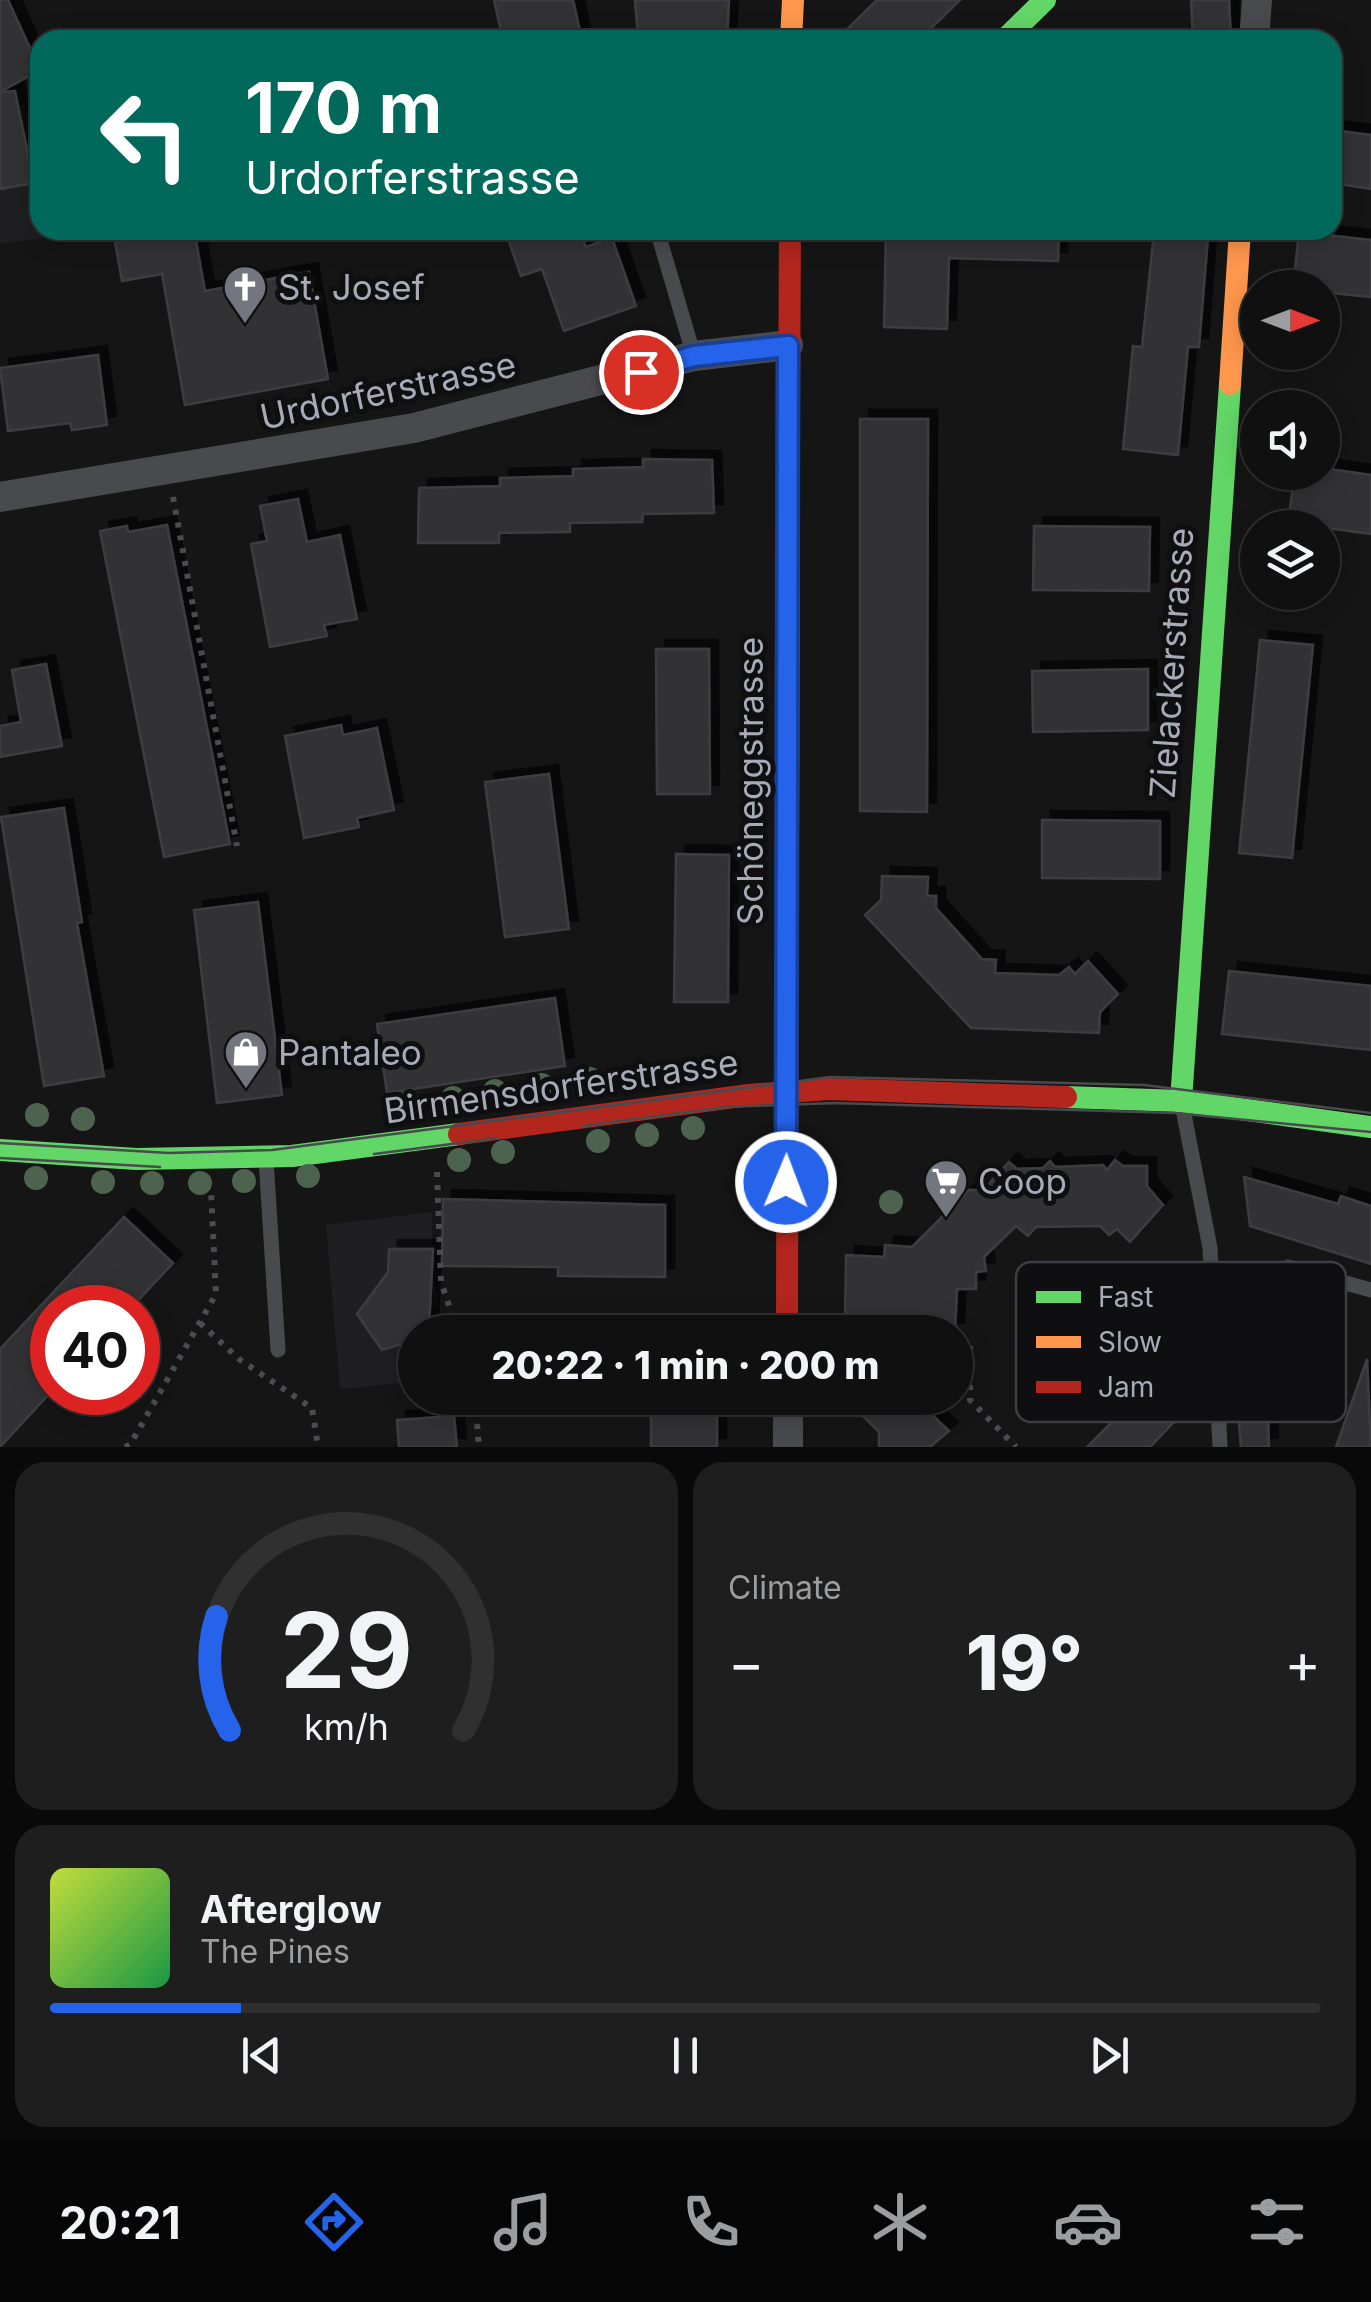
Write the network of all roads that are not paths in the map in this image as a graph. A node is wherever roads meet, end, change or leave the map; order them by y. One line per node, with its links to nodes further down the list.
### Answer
1 (793, 0): 4 (street)
2 (1046, 0): 5 (street)
3 (1257, 0): 6 (street)
4 (792, 30)
5 (1014, 30)
6 (1255, 30)
7 (660, 240): 11 (lane)
8 (790, 240): 10 (street, Schöneggstrasse)
9 (1239, 240): 14 (street, Zielackerstrasse)
10 (788, 346): 11 (street, Urdorferstrasse); 13 (street, Schöneggstrasse)
11 (694, 356): 12 (street, Urdorferstrasse)
12 (0, 497)
13 (788, 1091): 14 (street, Birmensdorferstrasse); 17 (street, Birmensdorferstrasse); 21 (street, Schöneggstrasse)
14 (1181, 1100): 15 (street, Birmensdorferstrasse); 18 (lane)
15 (1371, 1127)
16 (0, 1150): 17 (street, Birmensdorferstrasse)
17 (266, 1157): 22 (lane)
18 (1211, 1262)
19 (1346, 1283): 20 (lane)
20 (1371, 1290)
21 (788, 1315)
22 (278, 1350)
23 (788, 1415): 25 (street)
24 (1219, 1422): 26 (lane)
25 (788, 1447)
26 (1220, 1447)

